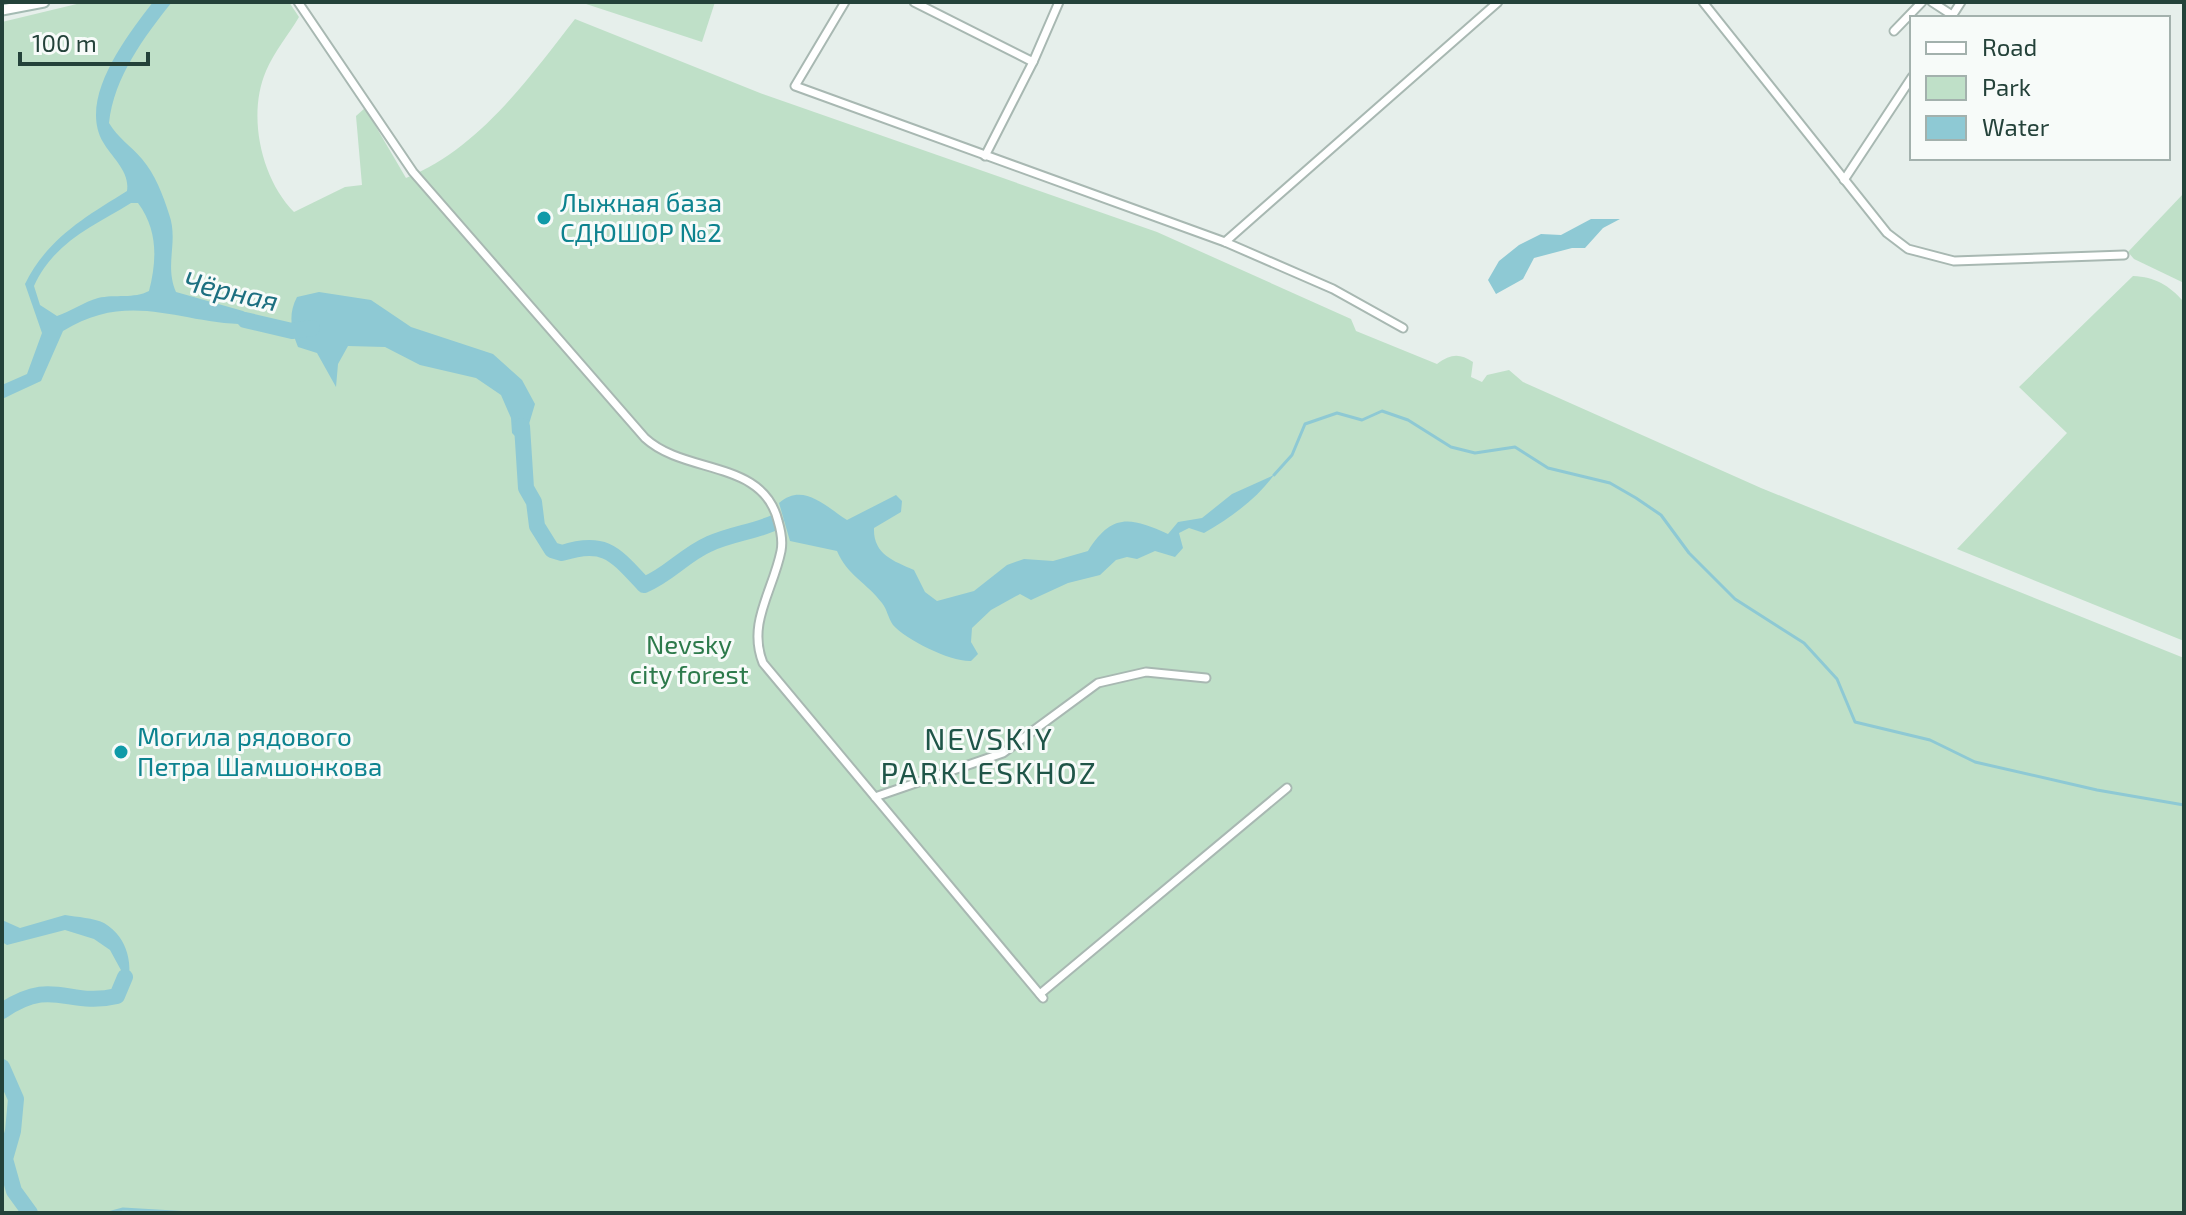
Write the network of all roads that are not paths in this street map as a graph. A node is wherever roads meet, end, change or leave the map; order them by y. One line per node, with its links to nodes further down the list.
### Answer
1 (44, 2): 10 (main road)
2 (298, 2): 22 (street)
3 (845, 2): 15 (street)
4 (914, 2): 13 (street)
5 (1059, 2): 13 (street)
6 (1498, 2): 17 (street)
7 (1703, 2): 16 (street)
8 (1922, 2): 12 (street)
9 (1932, 2): 11 (street)
10 (2, 10)
11 (1951, 16)
12 (1894, 31)
13 (1033, 62): 15 (street)
14 (1910, 80): 16 (street)
15 (985, 156): 17 (street)
16 (1844, 180): 18 (street)
17 (1225, 242): 19 (street)
18 (2124, 255)
19 (1403, 328)
20 (1206, 678): 22 (street)
21 (1287, 788): 22 (street)
22 (875, 797)

